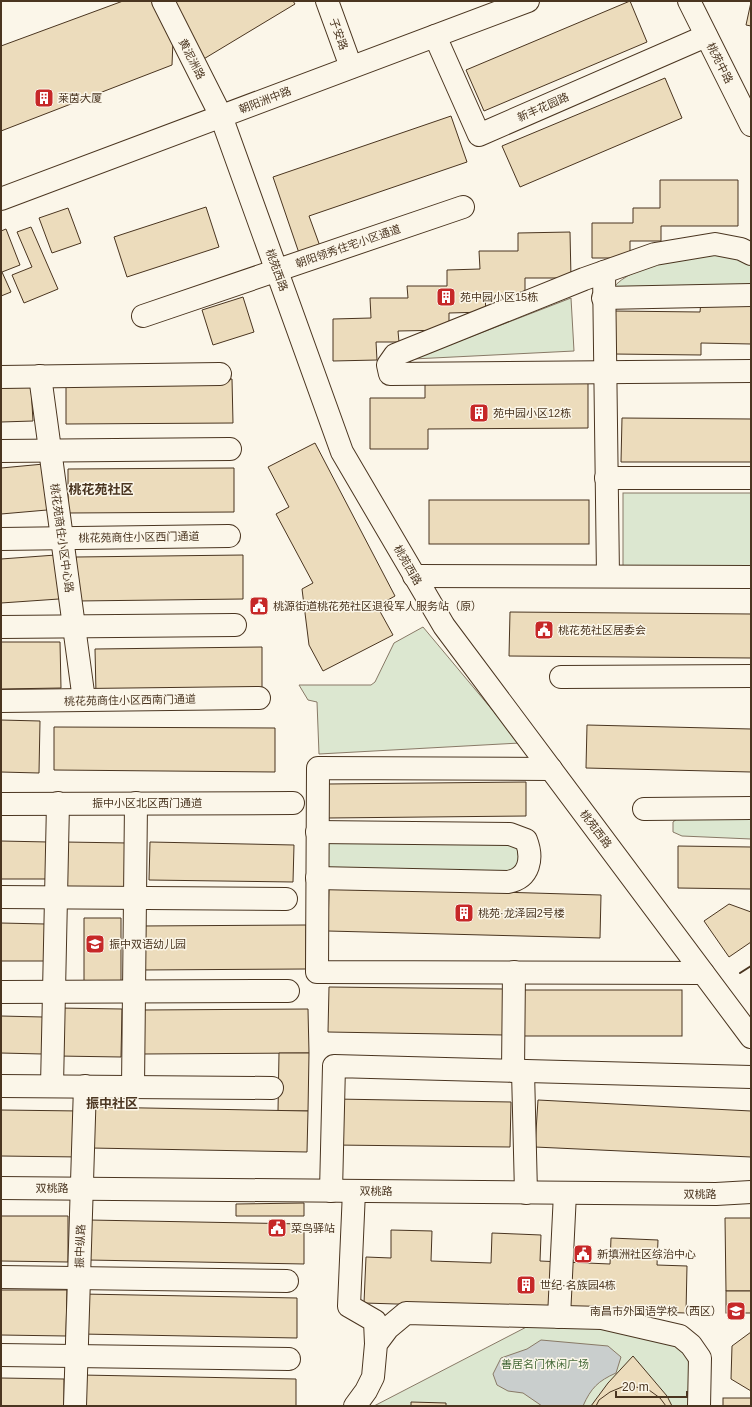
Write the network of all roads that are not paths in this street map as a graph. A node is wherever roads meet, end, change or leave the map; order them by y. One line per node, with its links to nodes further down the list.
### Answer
1 (162, 1): 8 (street, 黄泥洲路)
2 (327, 1): 7 (street, 子安路)
3 (528, 1): 5 (street, 朝阳洲中路)
4 (689, 1): 6 (street, 桃苑中路)
5 (435, 36): 6 (street, 新丰花园路); 7 (street, 朝阳洲中路)
6 (706, 36): 9 (street, 桃苑中路)
7 (351, 67): 8 (street, 朝阳洲中路)
8 (222, 116): 10 (street, 朝阳洲中路); 13 (street, 桃苑西路)
9 (751, 125)
10 (1, 199)
11 (463, 206): 13 (street, 朝阳领秀住宅小区通道)
12 (751, 254): 14 (street)
13 (277, 270): 17 (street, 朝阳领秀住宅小区通道); 31 (street, 桃苑西路)
14 (604, 272): 16 (street); 19 (street)
15 (751, 295): 16 (street)
16 (603, 298): 19 (street)
17 (143, 316)
18 (751, 371): 19 (street)
19 (604, 372): 26 (street)
20 (220, 374): 21 (street)
21 (40, 376): 22 (street); 24 (street, 桃花苑商住小区中心路)
22 (1, 377)
23 (230, 449): 24 (street)
24 (50, 450): 25 (street); 30 (street, 桃花苑商住小区中心路)
25 (1, 451)
26 (606, 478): 27 (street); 32 (street)
27 (751, 478)
28 (229, 536): 30 (street, 桃花苑商住小区西门通道)
29 (1, 539): 30 (street, 桃花苑商住小区西门通道)
30 (62, 539): 35 (street, 桃花苑商住小区中心路)
31 (414, 576): 32 (street); 42 (street, 桃苑西路)
32 (608, 576): 33 (street)
33 (751, 577)
34 (235, 625): 35 (street)
35 (74, 626): 36 (street); 40 (street, 桃花苑商住小区中心路)
36 (1, 627)
37 (751, 676): 38 (street)
38 (561, 677)
39 (259, 698): 40 (street, 桃花苑商住小区西南门通道)
40 (84, 700): 41 (street, 桃花苑商住小区西南门通道)
41 (1, 701)
42 (551, 769): 49 (street); 56 (street, 桃苑西路)
43 (58, 803): 44 (street, 振中小区北区西门通道); 46 (street, 振中小区北区西门通道); 52 (street)
44 (136, 803): 45 (street, 振中小区北区西门通道); 53 (street)
45 (293, 803)
46 (1, 804)
47 (644, 808): 48 (street)
48 (751, 808)
49 (318, 832): 50 (street); 50 (street)
50 (318, 878): 55 (street)
51 (1, 897): 52 (street)
52 (56, 897): 53 (street); 59 (street)
53 (135, 898): 54 (street); 60 (street)
54 (286, 899)
55 (514, 972): 56 (street); 62 (street)
56 (703, 973): 61 (street, 桃苑西路)
57 (288, 991): 60 (street)
58 (1, 992): 59 (street)
59 (54, 992): 60 (street); 65 (street)
60 (134, 992): 67 (street)
61 (751, 1037)
62 (518, 1071): 63 (street); 71 (street); 74 (street)
63 (751, 1077)
64 (1, 1086): 65 (street)
65 (52, 1086): 66 (street)
66 (85, 1086): 67 (street); 70 (street, 振中纵路)
67 (133, 1087): 68 (street)
68 (272, 1088)
69 (1, 1188): 70 (street, 双桃路)
70 (82, 1188): 71 (street, 双桃路); 77 (street, 振中纵路)
71 (331, 1191): 72 (street, 双桃路)
72 (354, 1191): 74 (street, 双桃路); 80 (street)
73 (751, 1192): 75 (street, 双桃路)
74 (526, 1193): 75 (street, 双桃路)
75 (565, 1193): 79 (street)
76 (1, 1277): 77 (street)
77 (79, 1279): 78 (street); 82 (street, 振中纵路)
78 (287, 1281)
79 (559, 1317): 80 (street); 86 (street)
80 (376, 1344): 85 (street)
81 (1, 1355): 82 (street)
82 (76, 1356): 83 (street); 84 (street, 振中纵路)
83 (289, 1359)
84 (75, 1406)
85 (355, 1406)
86 (699, 1406)

